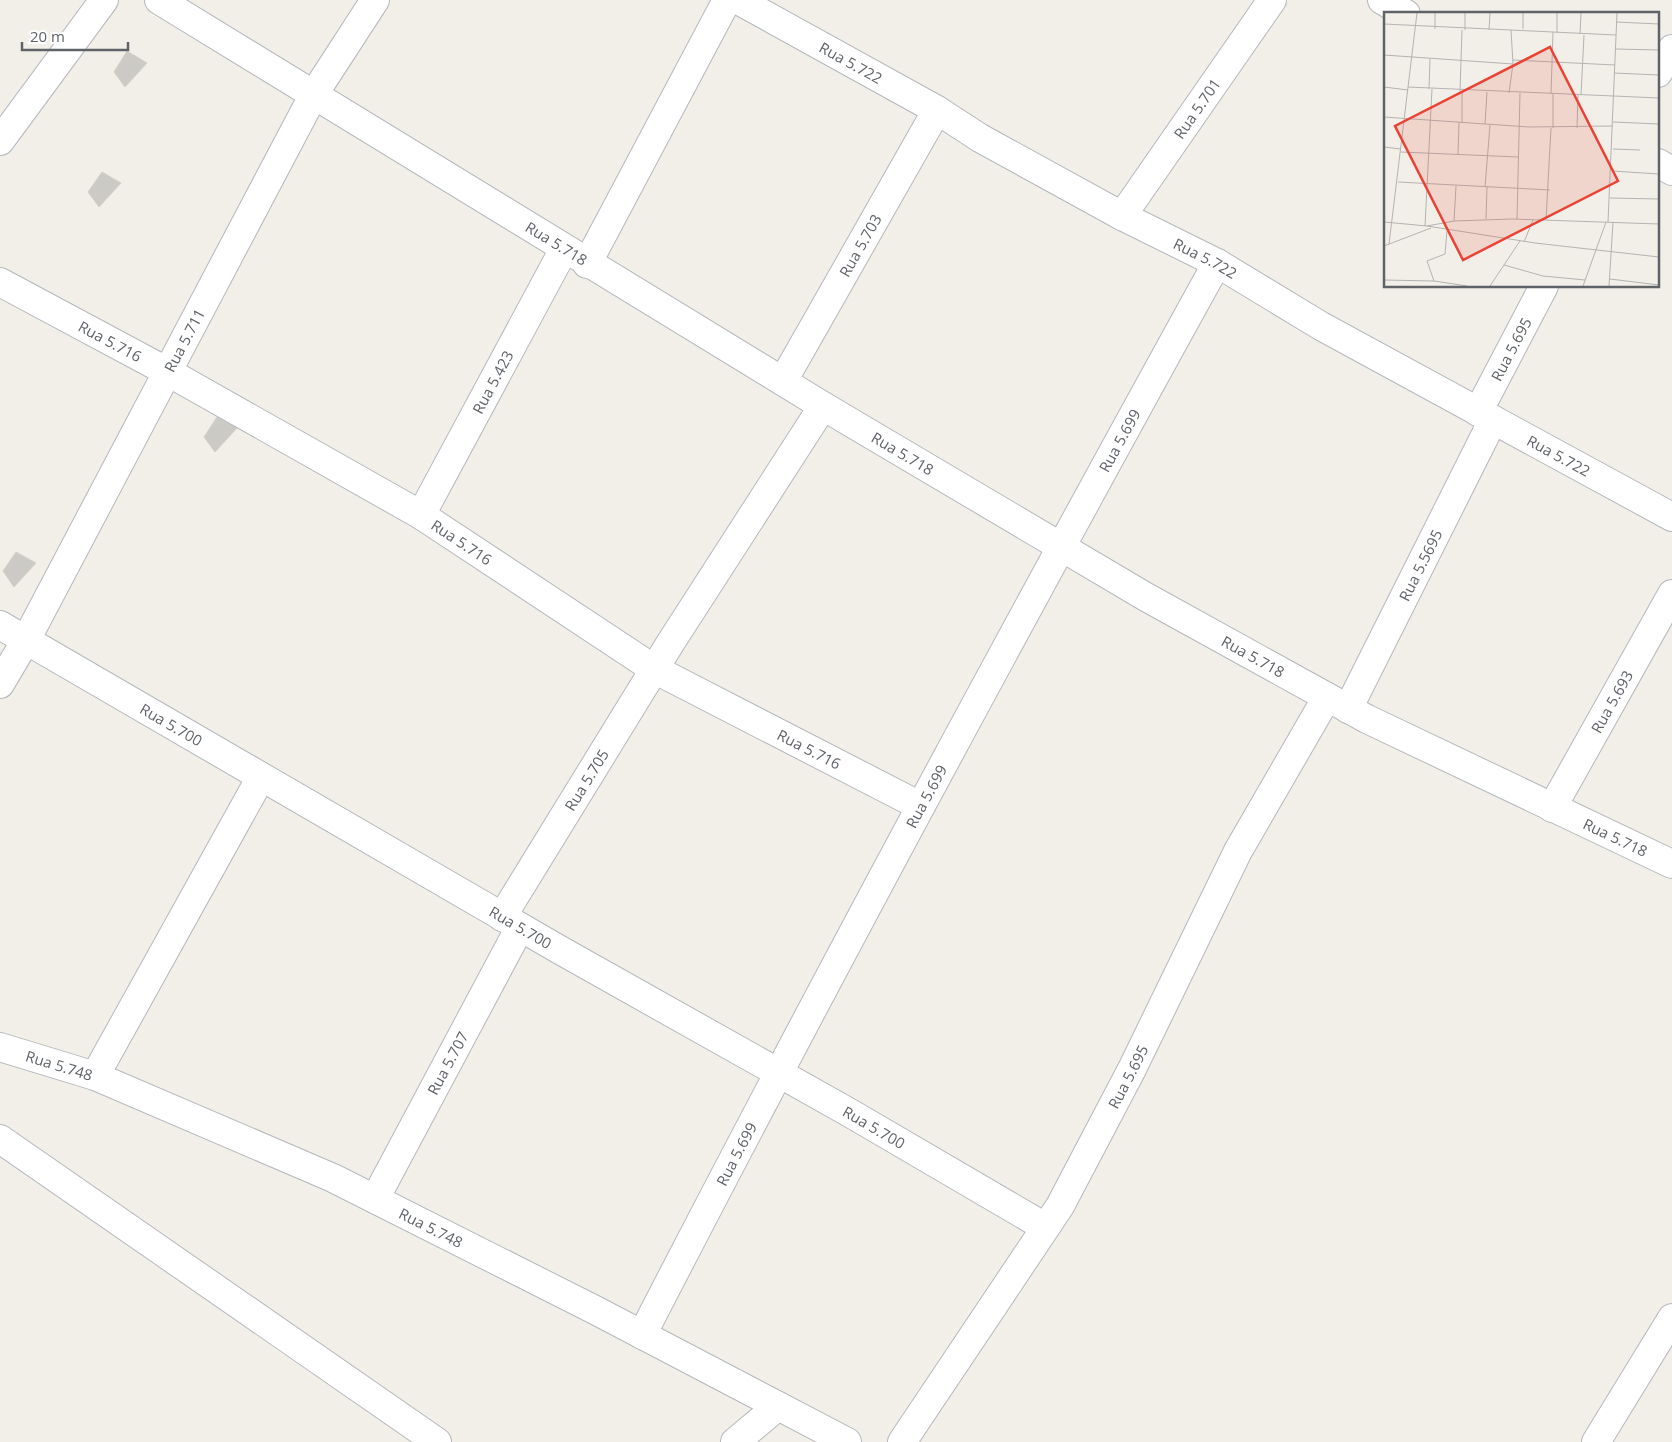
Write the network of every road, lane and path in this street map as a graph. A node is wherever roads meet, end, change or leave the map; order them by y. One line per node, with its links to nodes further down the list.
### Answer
1 (104, 0): 13 (street)
2 (159, 0): 11 (street, Rua 5.718)
3 (376, 0): 11 (street, Rua 5.711)
4 (727, 0): 19 (street)
5 (738, 0): 12 (street, Rua 5.722)
6 (1272, 0): 16 (street, Rua 5.701)
7 (1382, 0): 8 (street)
8 (1403, 12)
9 (1672, 49): 10 (street)
10 (1660, 70)
11 (314, 94): 17 (street, Rua 5.718); 22 (street, Rua 5.711)
12 (937, 110): 16 (street, Rua 5.722); 23 (street, Rua 5.703)
13 (0, 141)
14 (1660, 164): 15 (street)
15 (1672, 171)
16 (1122, 216): 18 (street, Rua 5.722)
17 (564, 249): 19 (street, Rua 5.718); 26 (street, Rua 5.423)
18 (1217, 263): 25 (street, Rua 5.722); 28 (street, Rua 5.699)
19 (588, 264): 23 (street, Rua 5.718)
20 (0, 282): 22 (street, Rua 5.716)
21 (1543, 288): 25 (street, Rua 5.695)
22 (168, 372): 26 (street, Rua 5.716); 31 (street, Rua 5.711)
23 (783, 381): 24 (street, Rua 5.718)
24 (823, 406): 28 (street, Rua 5.718); 32 (street, Rua 5.705)
25 (1486, 416): 27 (street, Rua 5.722); 34 (street, Rua 5.5695)
26 (421, 515): 32 (street, Rua 5.716)
27 (1672, 517)
28 (1060, 547): 34 (street, Rua 5.718); 36 (street, Rua 5.699)
29 (1672, 594): 37 (street, Rua 5.693)
30 (0, 625): 31 (street, Rua 5.700)
31 (26, 640): 33 (street, Rua 5.711); 35 (street, Rua 5.700)
32 (654, 669): 36 (street, Rua 5.716); 39 (street, Rua 5.705)
33 (0, 684)
34 (1337, 703): 37 (street, Rua 5.718); 45 (street, Rua 5.695)
35 (261, 776): 39 (street, Rua 5.700); 42 (street)
36 (920, 806): 41 (street, Rua 5.699)
37 (1552, 808): 38 (street, Rua 5.718)
38 (1672, 864)
39 (511, 922): 41 (street, Rua 5.700); 44 (street, Rua 5.707)
40 (0, 1047): 42 (street, Rua 5.748)
41 (777, 1072): 45 (street, Rua 5.700); 47 (street, Rua 5.699)
42 (95, 1076): 44 (street, Rua 5.748)
43 (0, 1139): 49 (street)
44 (375, 1199): 47 (street, Rua 5.748)
45 (1045, 1227): 52 (street, Rua 5.695)
46 (1668, 1333): 53 (street)
47 (642, 1335): 48 (street, Rua 5.748)
48 (778, 1406): 50 (street); 51 (street, Rua 5.748)
49 (437, 1442)
50 (735, 1442)
51 (847, 1442)
52 (902, 1442)
53 (1596, 1442)

